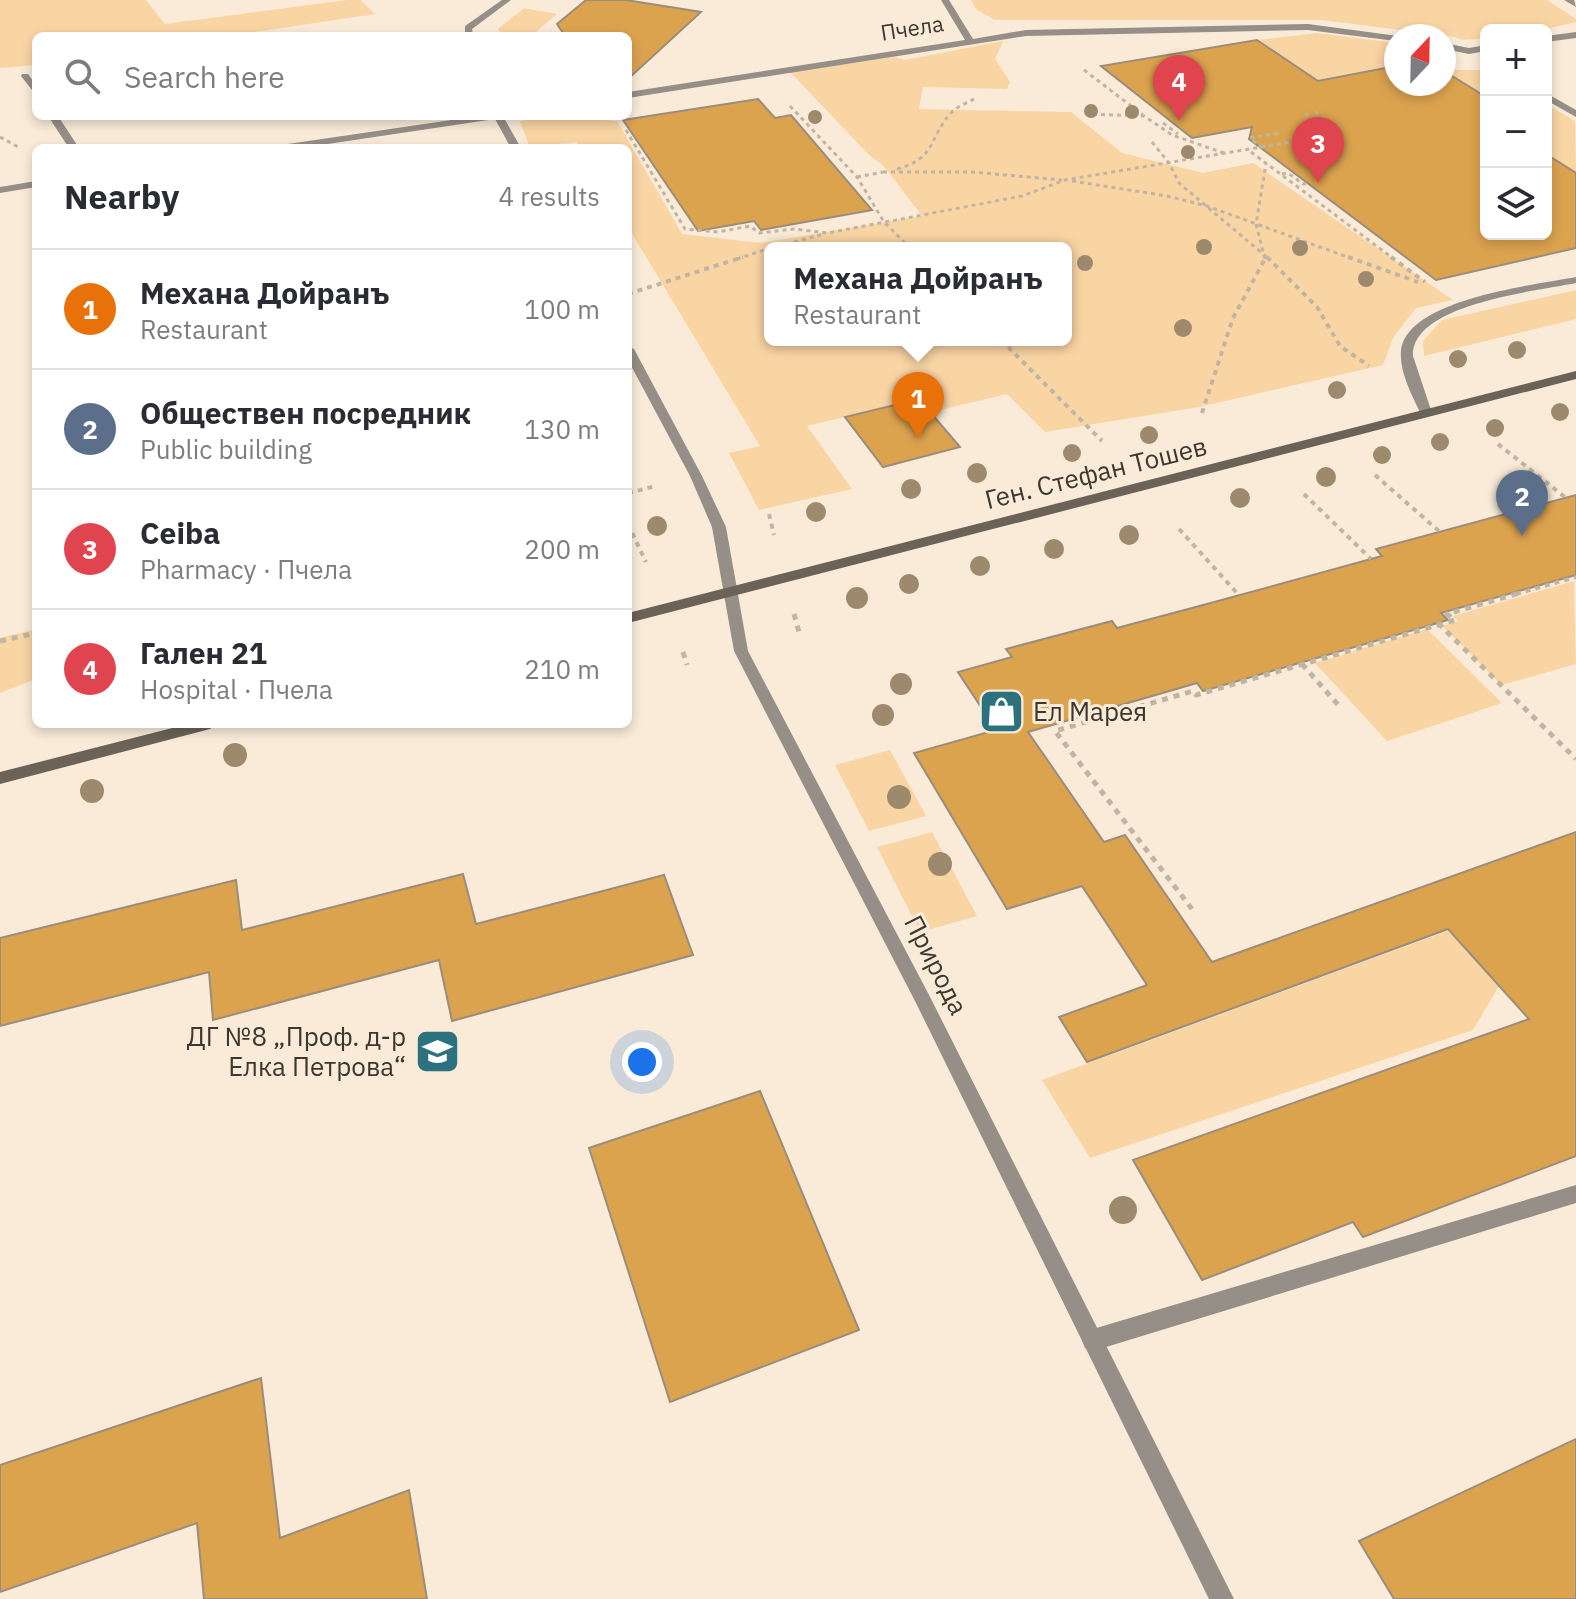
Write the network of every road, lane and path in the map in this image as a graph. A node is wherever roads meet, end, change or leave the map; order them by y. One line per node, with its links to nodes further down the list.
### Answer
1 (507, 0): 5 (street)
2 (945, 0): 9 (street)
3 (1568, 0): 4 (street)
4 (1576, 5)
5 (468, 32)
6 (1576, 35): 8 (street)
7 (1384, 36): 9 (street, Пчела)
8 (1552, 38)
9 (969, 39): 15 (street, Пчела)
10 (1456, 48): 12 (street)
11 (1480, 49): 12 (street)
12 (1469, 51): 13 (street)
13 (1480, 57)
14 (1082, 68): 25 (path)
15 (759, 73): 18 (street, Пчела); 47 (path)
16 (25, 76): 17 (street)
17 (32, 86)
18 (632, 94)
19 (974, 99): 45 (path)
20 (1552, 100): 24 (street)
21 (1315, 112): 30 (path)
22 (1085, 114): 25 (path)
23 (1305, 114): 31 (path)
24 (1576, 114)
25 (1144, 116): 34 (path)
26 (56, 120): 37 (street)
27 (471, 120): 38 (street)
28 (500, 120): 39 (street)
29 (1171, 121): 34 (path)
30 (1336, 126)
31 (1328, 129)
32 (625, 130): 55 (path)
33 (1279, 133): 40 (path)
34 (1172, 135): 42 (path)
35 (1152, 142): 43 (path)
36 (1291, 142): 40 (path)
37 (71, 144)
38 (308, 144)
39 (514, 144)
40 (1262, 148): 41 (path)
41 (1250, 151): 42 (path); 44 (path)
42 (1229, 155): 43 (path)
43 (1169, 163): 48 (path); 52 (path)
44 (1266, 164): 46 (path); 54 (path)
45 (883, 172): 47 (path); 48 (path)
46 (1282, 175): 49 (path); 54 (path)
47 (857, 177): 53 (path)
48 (1065, 180): 52 (path); 53 (path)
49 (1307, 183)
50 (32, 185): 51 (street)
51 (0, 190)
52 (1207, 206): 54 (path); 59 (path)
53 (884, 222): 55 (path); 57 (path)
54 (1256, 224): 59 (path)
55 (828, 233): 56 (path)
56 (793, 242)
57 (904, 242)
58 (764, 250): 61 (path)
59 (1266, 256): 64 (path); 66 (path)
60 (1576, 280): 67 (street)
61 (632, 293)
62 (1007, 346): 68 (path)
63 (632, 356): 81 (street, Природа)
64 (1370, 367)
65 (1576, 375): 67 (street, Ген. Стефан Тошев)
66 (1202, 413)
67 (1426, 413): 81 (street, Ген. Стефан Тошев)
68 (1102, 441)
69 (1498, 444): 72 (path)
70 (1375, 475): 76 (path)
71 (1304, 494): 78 (path)
72 (1566, 498)
73 (769, 514): 77 (path)
74 (1179, 529): 82 (path)
75 (632, 532): 79 (path)
76 (1440, 532)
77 (774, 535)
78 (1371, 559)
79 (646, 562)
80 (1576, 577): 85 (path)
81 (729, 593): 84 (street, Ген. Стефан Тошев); 98 (street, Природа)
82 (1237, 593)
83 (793, 609): 86 (path)
84 (632, 617)
85 (1438, 624): 90 (path); 94 (path)
86 (799, 632)
87 (32, 634): 88 (path)
88 (0, 641)
89 (683, 652): 91 (path)
90 (1302, 664): 92 (path); 96 (path)
91 (687, 665)
92 (1340, 707)
93 (194, 728): 95 (street)
94 (1576, 759)
95 (0, 778)
96 (1192, 909)
97 (1576, 1194): 98 (street)
98 (1093, 1340): 99 (street, Природа)
99 (1222, 1599)

